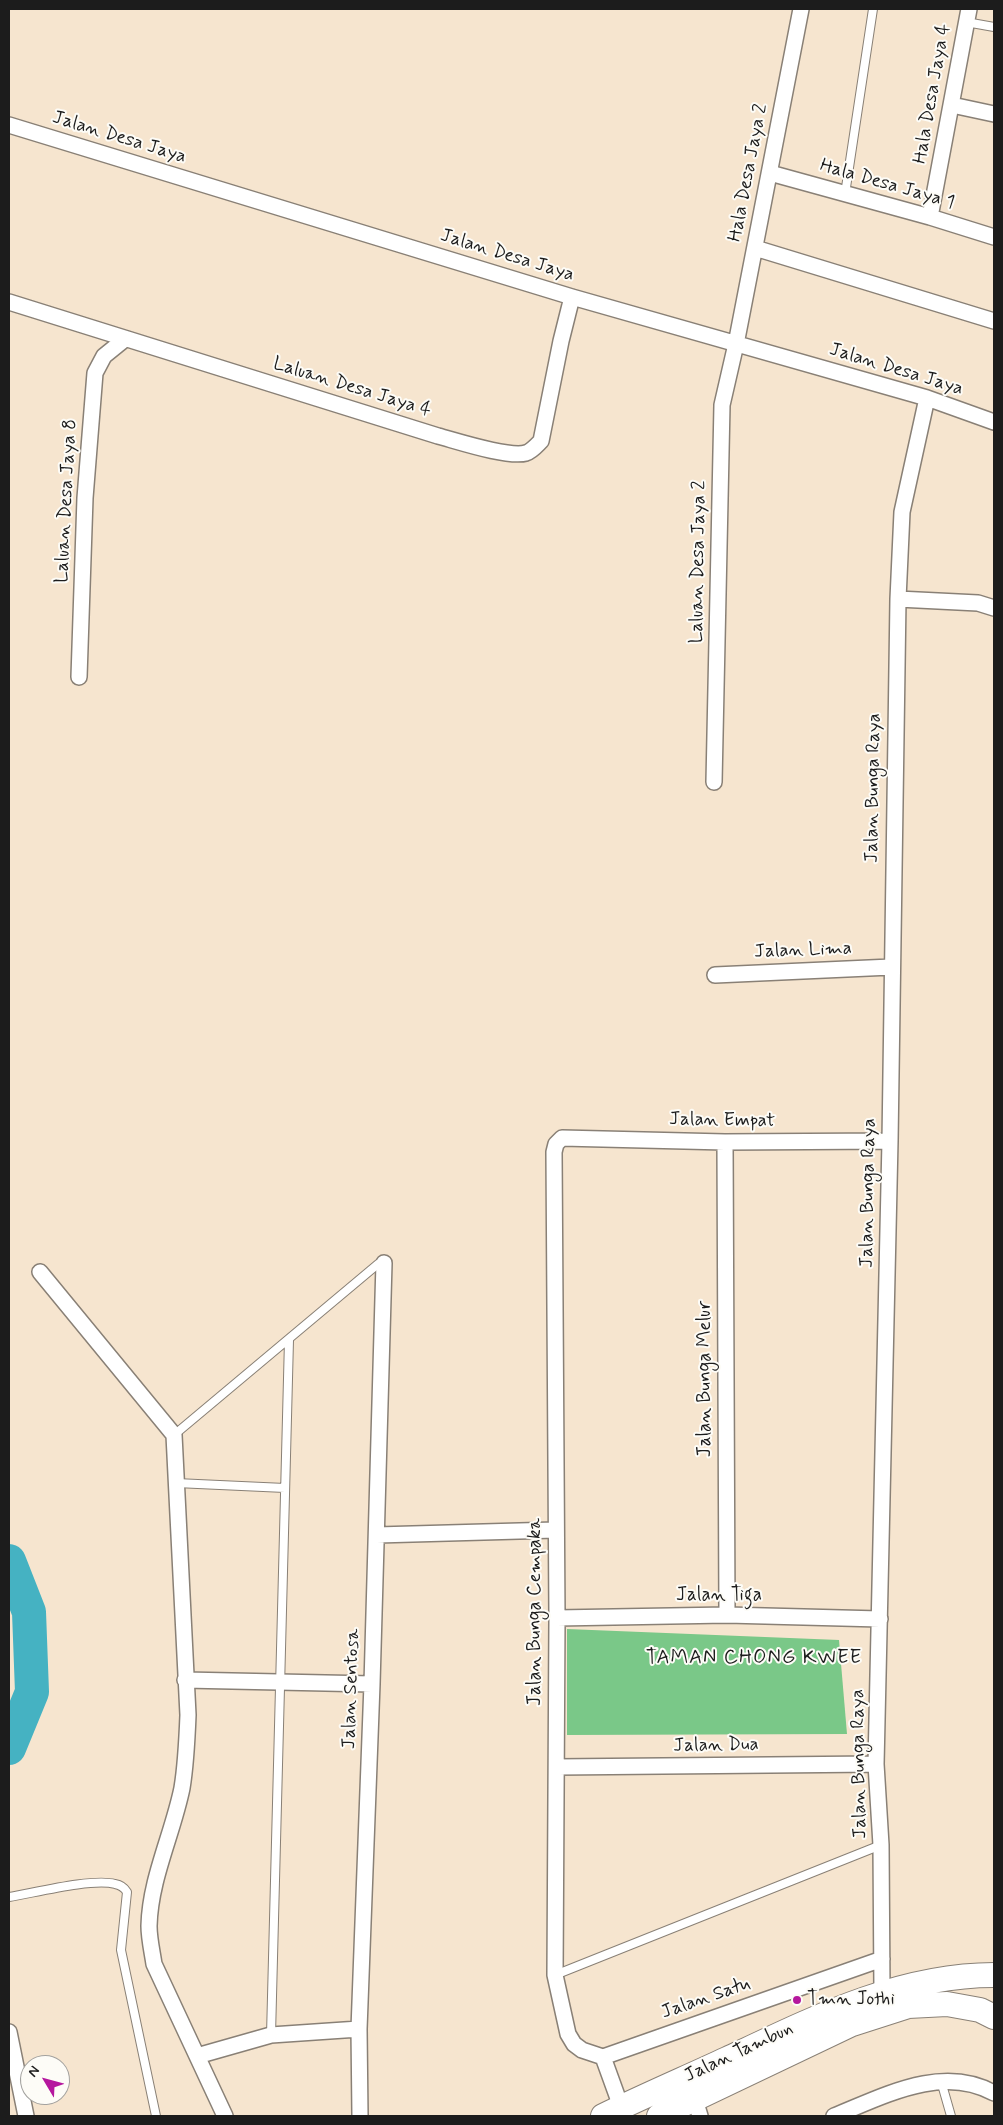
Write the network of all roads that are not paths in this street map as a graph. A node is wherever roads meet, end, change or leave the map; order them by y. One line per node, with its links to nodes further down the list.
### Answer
1 (801, 9): 8 (street, Hala Desa Jaya 2)
2 (874, 9): 9 (lane)
3 (968, 15): 4 (lane); 5 (street, Hala Desa Jaya 4)
4 (994, 27)
5 (952, 105): 6 (street); 10 (street, Hala Desa Jaya 4)
6 (994, 114)
7 (9, 125): 13 (street, Jalan Desa Jaya)
8 (770, 173): 9 (street, Hala Desa Jaya 1); 12 (street, Hala Desa Jaya 2)
9 (845, 194): 10 (street, Hala Desa Jaya 1)
10 (930, 217): 11 (street, Hala Desa Jaya 1)
11 (994, 238)
12 (755, 248): 15 (street); 17 (street, Hala Desa Jaya 2)
13 (572, 297): 16 (street, Laluan Desa Jaya 4); 17 (street, Jalan Desa Jaya)
14 (9, 302): 16 (street, Laluan Desa Jaya 4)
15 (994, 321)
16 (125, 339): 22 (street, Laluan Desa Jaya 8)
17 (736, 344): 18 (street, Jalan Desa Jaya); 23 (street, Laluan Desa Jaya 2)
18 (927, 398): 19 (street, Jalan Desa Jaya); 20 (street, Jalan Bunga Raya)
19 (994, 422)
20 (898, 599): 21 (street); 24 (street, Jalan Bunga Raya)
21 (994, 608)
22 (79, 677)
23 (714, 782)
24 (891, 968): 25 (street, Jalan Lima); 26 (street, Jalan Bunga Raya)
25 (716, 975)
26 (890, 1141): 27 (street, Jalan Empat); 39 (street, Jalan Bunga Raya)
27 (725, 1142): 28 (street, Jalan Empat); 37 (street, Jalan Bunga Melur)
28 (556, 1144): 35 (street, Jalan Bunga Cempaka)
29 (384, 1263): 31 (lane); 36 (street, Jalan Sentosa)
30 (40, 1272): 32 (street)
31 (289, 1340): 32 (lane); 34 (lane)
32 (174, 1435): 33 (street)
33 (176, 1483): 34 (lane); 40 (street)
34 (285, 1488): 41 (lane)
35 (556, 1530): 36 (street); 38 (street, Jalan Bunga Cempaka)
36 (377, 1534): 42 (street, Jalan Sentosa)
37 (727, 1615): 38 (street, Jalan Tiga); 39 (street, Jalan Tiga)
38 (558, 1618): 44 (street, Jalan Bunga Cempaka)
39 (880, 1618): 43 (street, Jalan Bunga Raya)
40 (185, 1680): 41 (street); 55 (street)
41 (280, 1682): 42 (street); 54 (lane)
42 (372, 1684): 52 (street, Jalan Sentosa)
43 (876, 1764): 44 (street, Jalan Dua); 45 (street, Jalan Bunga Raya)
44 (557, 1767): 48 (street, Jalan Bunga Cempaka)
45 (881, 1845): 47 (street, Jalan Bunga Raya); 48 (lane)
46 (9, 1897): 63 (lane)
47 (882, 1959): 50 (street, Jalan Bunga Raya); 56 (street, Jalan Satu)
48 (555, 1975): 56 (street, Jalan Bunga Cempaka)
49 (994, 1975): 50 (main road, Jalan Tambun)
50 (882, 1992): 57 (main road, Jalan Tambun)
51 (994, 2017): 60 (main road, Jalan Tambun)
52 (359, 2029): 54 (street); 65 (street, Jalan Sentosa)
53 (9, 2032): 62 (street)
54 (271, 2035): 55 (street)
55 (197, 2056): 64 (street)
56 (602, 2057): 61 (street)
57 (689, 2077): 60 (street); 61 (main road, Jalan Tambun)
58 (941, 2080): 59 (street); 67 (street); 68 (lane)
59 (994, 2092)
60 (698, 2108): 66 (main road, Jalan Tambun)
61 (616, 2113)
62 (26, 2116)
63 (156, 2116)
64 (225, 2116)
65 (360, 2116)
66 (659, 2116)
67 (834, 2116)
68 (951, 2116)

